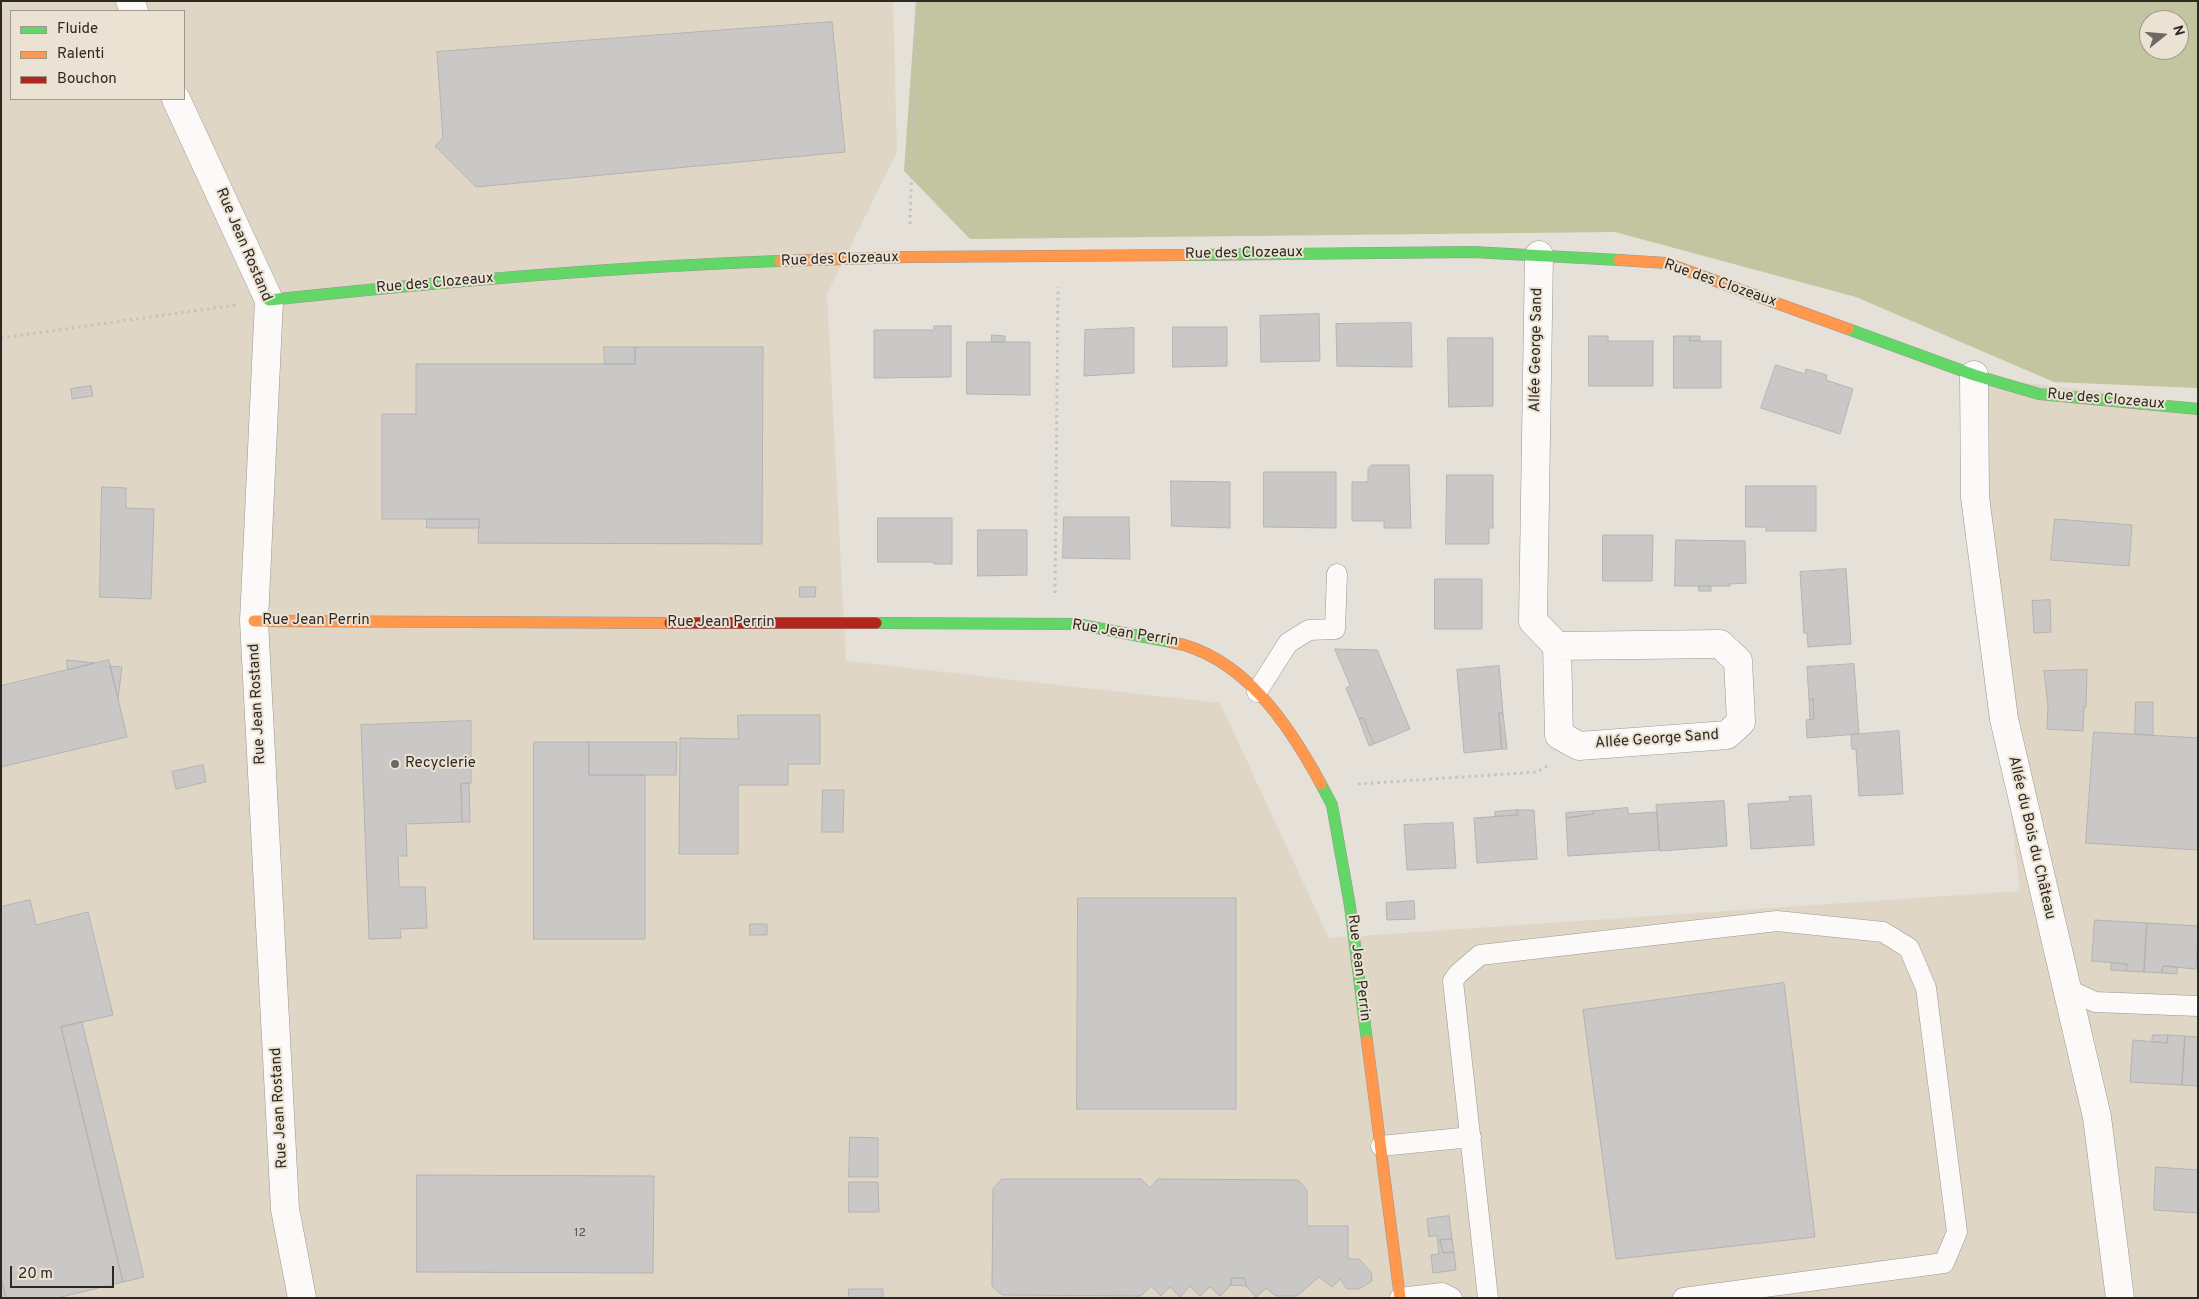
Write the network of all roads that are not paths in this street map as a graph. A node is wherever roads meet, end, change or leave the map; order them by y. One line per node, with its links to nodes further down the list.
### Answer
1 (176, 100): 3 (street, Rue Jean Rostand)
2 (1539, 254): 3 (street, Rue des Clozeaux); 4 (street, Rue des Clozeaux); 8 (street, Allée George Sand)
3 (269, 300): 7 (street, Rue Jean Rostand)
4 (1974, 375): 5 (street, Rue des Clozeaux); 10 (street, Allée du Bois du Château)
5 (2198, 408)
6 (1337, 574): 9 (lane)
7 (254, 621): 9 (street, Rue Jean Perrin); 14 (street, Rue Jean Rostand)
8 (1557, 646): 8 (street, Allée George Sand)
9 (1257, 692): 13 (street, Rue Jean Perrin)
10 (2067, 989): 11 (lane); 19 (street, Allée du Bois du Château)
11 (2198, 1006)
12 (1471, 1138): 13 (lane); 17 (lane); 18 (lane)
13 (1381, 1146): 15 (street, Rue Jean Perrin)
14 (302, 1298)
15 (1400, 1298): 16 (lane)
16 (1452, 1298)
17 (1488, 1298)
18 (1683, 1298)
19 (2120, 1298)

